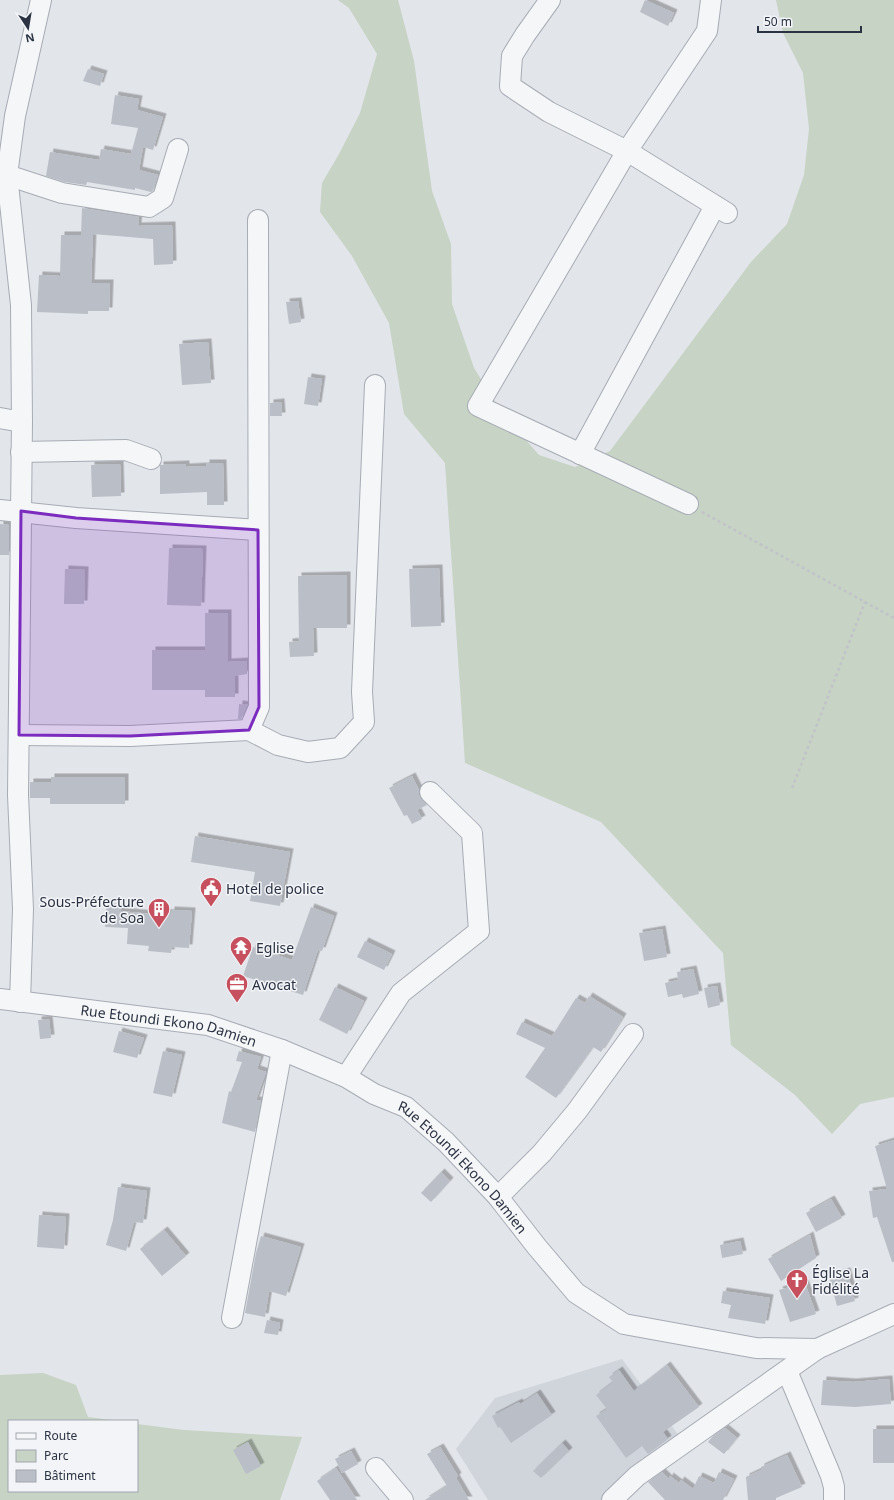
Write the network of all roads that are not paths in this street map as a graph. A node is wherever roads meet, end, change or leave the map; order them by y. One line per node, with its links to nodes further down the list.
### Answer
1 (41, 0): 6 (street)
2 (550, 0): 5 (street)
3 (711, 0): 5 (street)
4 (178, 149): 6 (street)
5 (627, 152): 12 (street); 12 (street)
6 (3, 176): 10 (street)
7 (258, 220): 17 (street)
8 (375, 385): 18 (street)
9 (0, 418): 10 (street)
10 (22, 422): 11 (street)
11 (21, 452): 13 (street); 16 (street)
12 (580, 454): 14 (street)
13 (151, 459)
14 (688, 504)
15 (0, 510): 16 (street)
16 (21, 511): 17 (street); 19 (street)
17 (258, 530): 18 (street)
18 (249, 730): 19 (street)
19 (19, 735): 22 (street)
20 (430, 792): 25 (street)
21 (0, 999): 22 (street, Rue Etoundi Ekono Damien)
22 (20, 1002): 24 (street, Rue Etoundi Ekono Damien)
23 (633, 1034): 26 (street)
24 (282, 1050): 25 (street, Rue Etoundi Ekono Damien); 28 (street)
25 (346, 1077): 26 (street, Rue Etoundi Ekono Damien)
26 (498, 1197): 29 (street, Rue Etoundi Ekono Damien)
27 (894, 1314): 29 (street, Rue Etoundi Ekono Damien)
28 (232, 1318)
29 (817, 1349): 30 (street)
30 (788, 1371): 33 (street); 34 (street)
31 (376, 1468): 32 (street)
32 (403, 1500)
33 (612, 1500)
34 (834, 1500)

